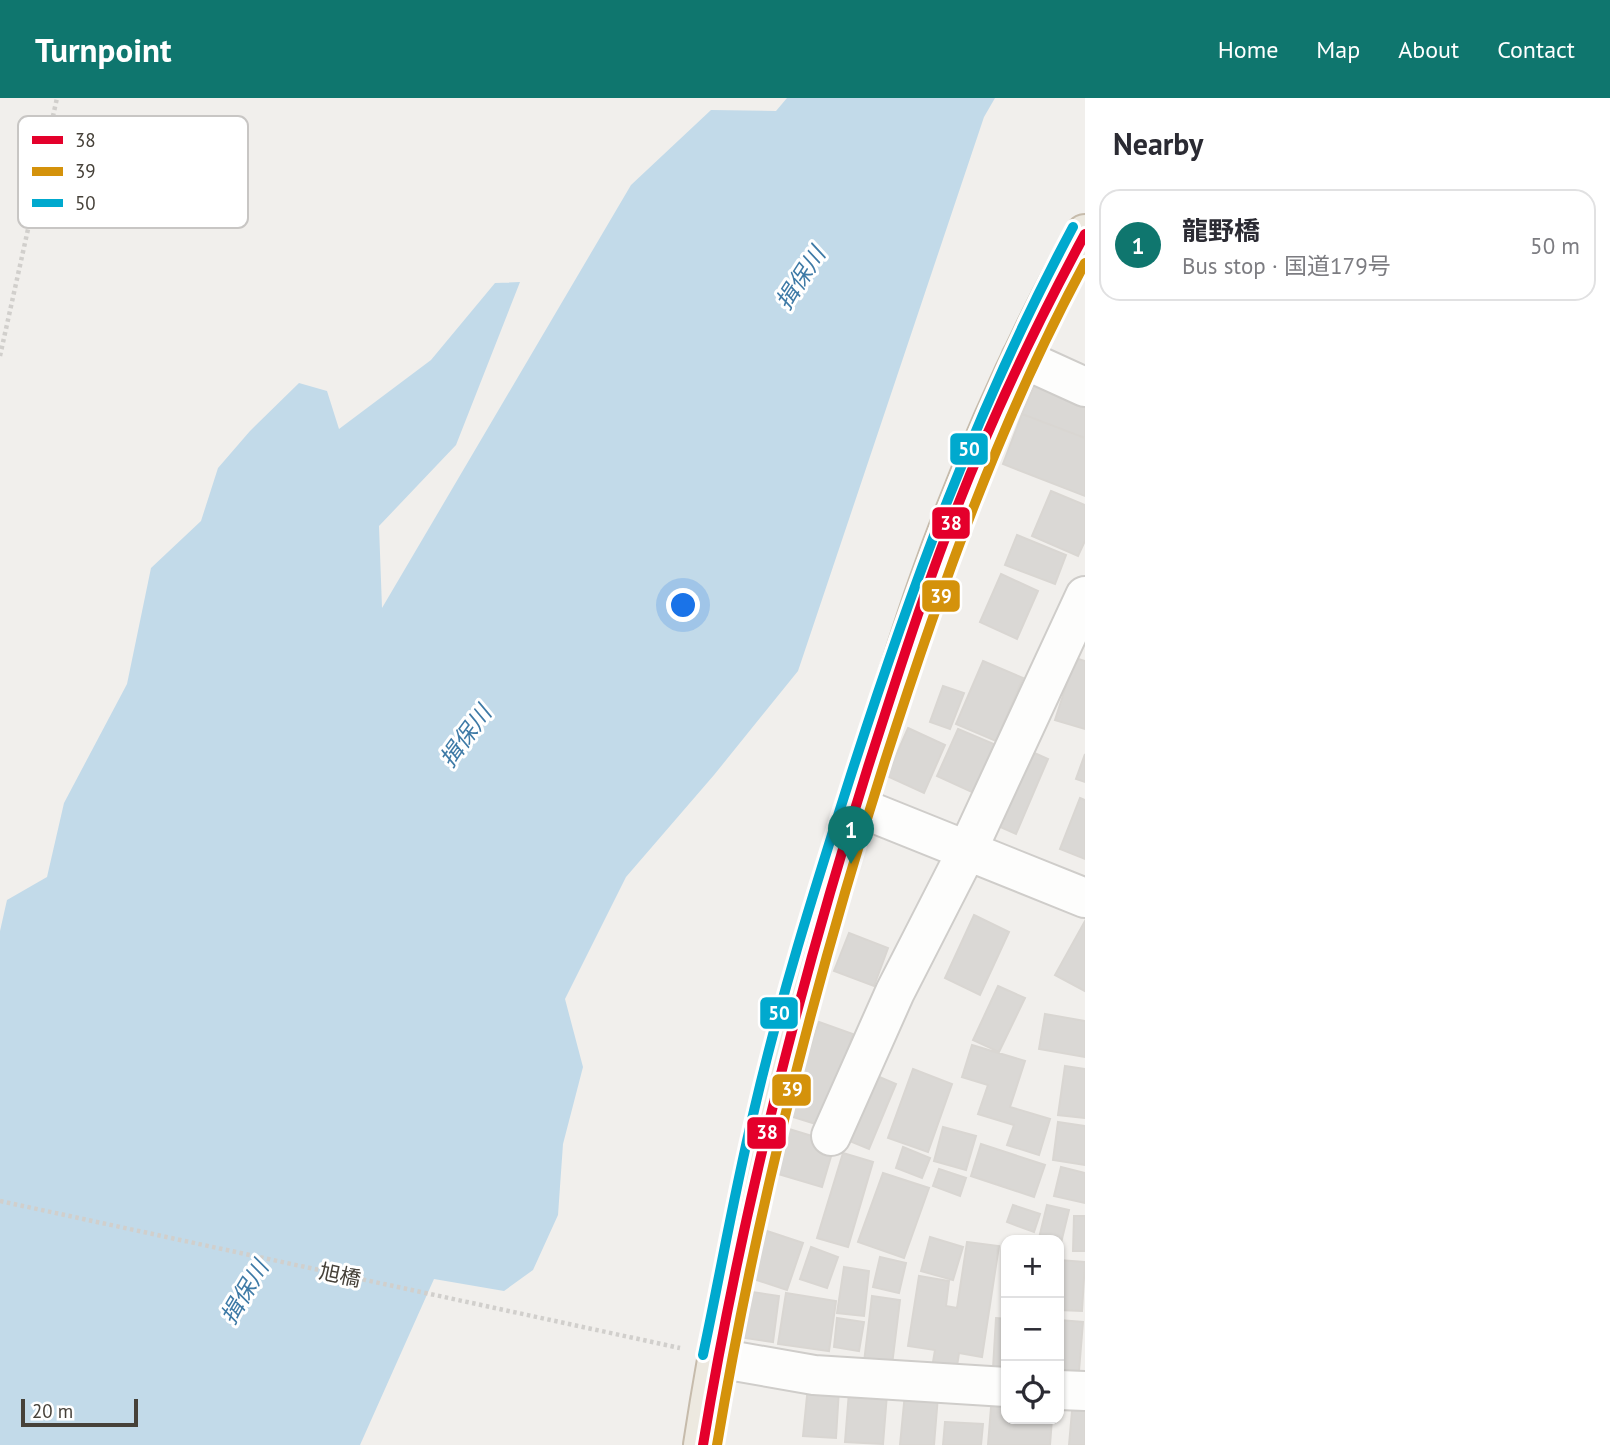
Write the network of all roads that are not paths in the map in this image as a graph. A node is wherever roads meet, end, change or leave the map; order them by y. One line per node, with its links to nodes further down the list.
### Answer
1 (1085, 234): 2 (highway)
2 (1021, 358): 3 (street); 5 (highway)
3 (1085, 387)
4 (1085, 596): 6 (street)
5 (856, 806): 6 (street); 9 (highway)
6 (967, 851): 7 (street); 8 (street)
7 (1085, 898)
8 (831, 1136)
9 (716, 1358): 10 (street); 13 (highway)
10 (1001, 1387)
11 (1064, 1390): 12 (street)
12 (1085, 1391)
13 (703, 1445)

